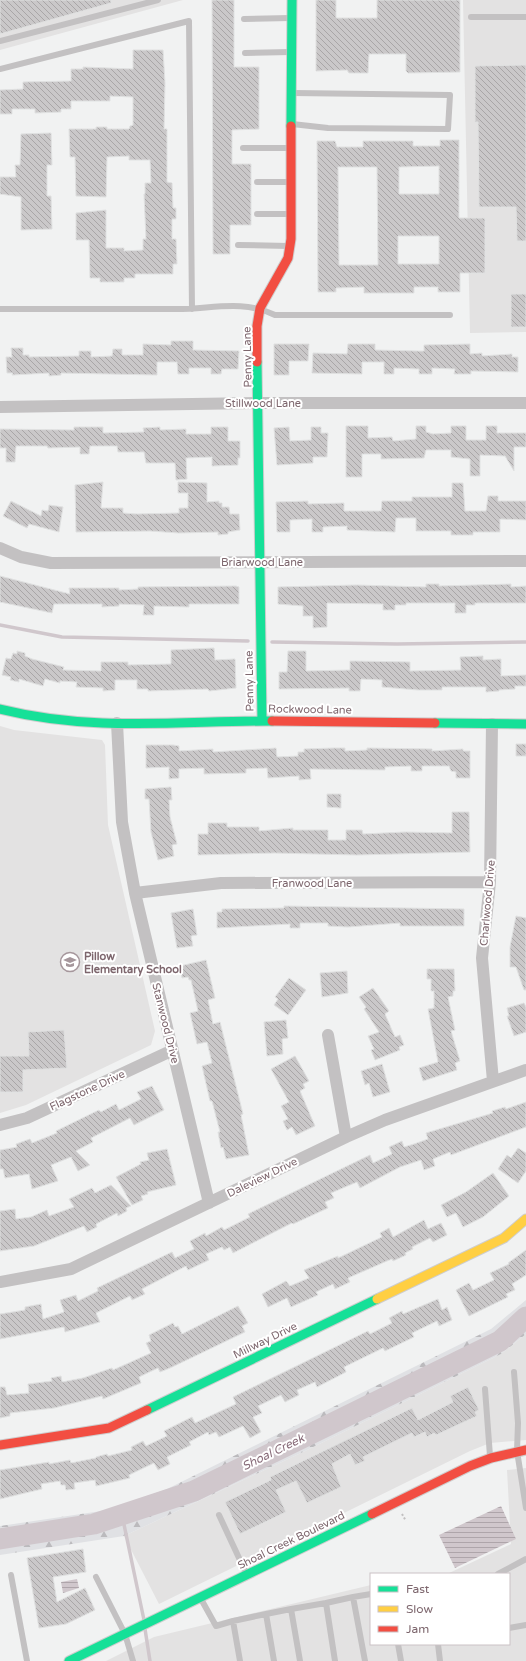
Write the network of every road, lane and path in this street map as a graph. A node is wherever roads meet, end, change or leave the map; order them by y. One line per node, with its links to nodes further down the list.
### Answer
1 (158, 0): 7 (lane)
2 (292, 0): 5 (street, Penny Lane)
3 (471, 17): 4 (lane)
4 (526, 17)
5 (292, 18): 6 (lane); 8 (street, Penny Lane)
6 (244, 19)
7 (0, 41)
8 (292, 52): 9 (lane); 11 (street, Penny Lane)
9 (245, 53)
10 (0, 69): 23 (lane)
11 (291, 93): 12 (street, Penny Lane); 12 (lane)
12 (291, 124): 14 (street, Penny Lane)
13 (243, 148): 14 (lane)
14 (291, 148): 16 (street, Penny Lane)
15 (257, 182): 16 (lane)
16 (291, 182): 18 (street, Penny Lane)
17 (257, 214): 18 (lane)
18 (291, 214): 20 (street, Penny Lane)
19 (238, 245): 20 (lane)
20 (290, 246): 21 (street, Penny Lane)
21 (260, 308): 23 (lane); 24 (lane); 26 (street, Penny Lane)
22 (0, 309): 23 (lane)
23 (192, 309)
24 (450, 315)
25 (526, 402): 26 (street, Stillwood Lane)
26 (259, 403): 27 (street, Stillwood Lane); 30 (street, Penny Lane)
27 (0, 407)
28 (0, 548): 30 (street, Briarwood Lane)
29 (526, 561): 30 (street, Briarwood Lane)
30 (259, 562): 32 (street, Penny Lane)
31 (0, 709): 33 (street, Rockwood Lane)
32 (262, 721): 33 (street, Rockwood Lane); 34 (street, Rockwood Lane)
33 (117, 723): 37 (street, Stanwood Drive)
34 (492, 724): 35 (street, Rockwood Lane); 36 (street, Charlwood Drive)
35 (526, 724)
36 (490, 882): 37 (street, Franwood Lane); 41 (street, Charlwood Drive)
37 (135, 893): 39 (street, Stanwood Drive)
38 (328, 1035): 43 (street)
39 (173, 1050): 42 (street, Flagstone Drive); 44 (street, Stanwood Drive)
40 (526, 1070): 41 (street, Daleview Drive)
41 (493, 1081): 43 (street, Daleview Drive)
42 (0, 1125)
43 (346, 1136): 44 (street, Daleview Drive)
44 (209, 1203): 46 (street, Daleview Drive)
45 (526, 1219): 49 (street, Millway Drive)
46 (0, 1282)
47 (514, 1372): 50 (lane)
48 (485, 1389): 51 (lane)
49 (0, 1445)
50 (522, 1450): 51 (street, Shoal Creek Boulevard); 52 (lane)
51 (491, 1458): 58 (street, Shoal Creek Boulevard)
52 (525, 1495): 53 (lane)
53 (526, 1508)
54 (219, 1516): 58 (lane)
55 (526, 1559): 56 (lane)
56 (500, 1573)
57 (11, 1575): 72 (lane)
58 (247, 1575): 62 (street, Shoal Creek Boulevard)
59 (96, 1577): 69 (lane)
60 (370, 1594): 61 (lane)
61 (353, 1597): 63 (lane); 79 (lane)
62 (200, 1598): 66 (lane); 69 (street, Shoal Creek Boulevard)
63 (326, 1603): 64 (lane); 78 (lane)
64 (291, 1609): 65 (lane); 77 (lane)
65 (266, 1614): 66 (lane); 76 (lane)
66 (233, 1621): 75 (lane)
67 (526, 1625): 68 (lane)
68 (510, 1628)
69 (125, 1634): 73 (street, Shoal Creek Boulevard); 74 (lane)
70 (398, 1645): 80 (lane)
71 (438, 1645): 81 (lane)
72 (27, 1661)
73 (69, 1661)
74 (133, 1661)
75 (240, 1661)
76 (274, 1661)
77 (300, 1661)
78 (335, 1661)
79 (365, 1661)
80 (401, 1661)
81 (440, 1661)

